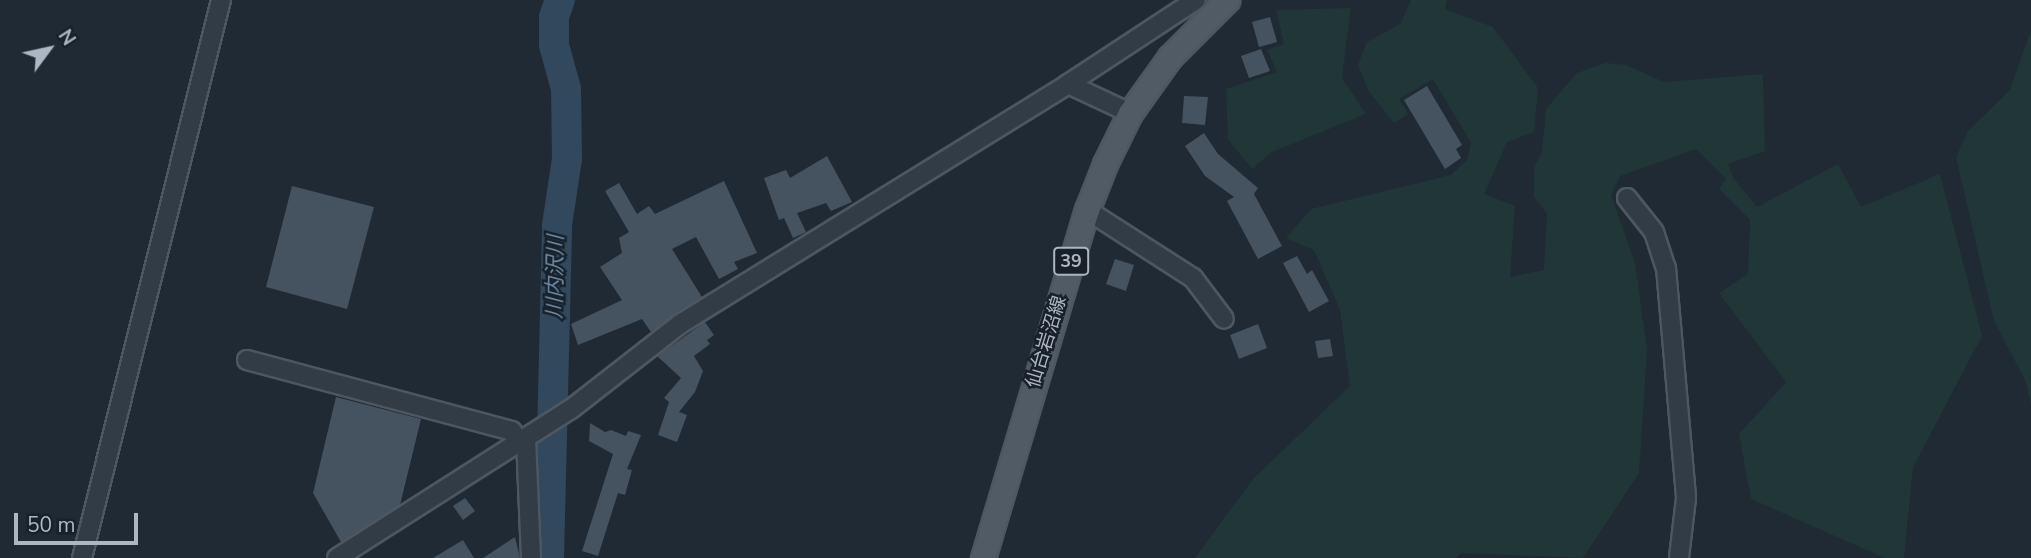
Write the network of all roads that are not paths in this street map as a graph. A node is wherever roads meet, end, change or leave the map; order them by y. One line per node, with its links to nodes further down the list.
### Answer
1 (220, 0): 11 (street)
2 (1196, 0): 4 (street)
3 (1227, 0): 5 (main road, 仙台岩沼線 / 39)
4 (1068, 85): 5 (street); 10 (street)
5 (1130, 113): 7 (main road, 仙台岩沼線 / 39)
6 (1627, 198): 15 (street)
7 (1087, 210): 8 (street); 14 (main road, 仙台岩沼線 / 39)
8 (1224, 319)
9 (247, 360): 10 (street)
10 (527, 438): 12 (street); 13 (street)
11 (82, 558)
12 (337, 558)
13 (531, 558)
14 (983, 558)
15 (1679, 558)

